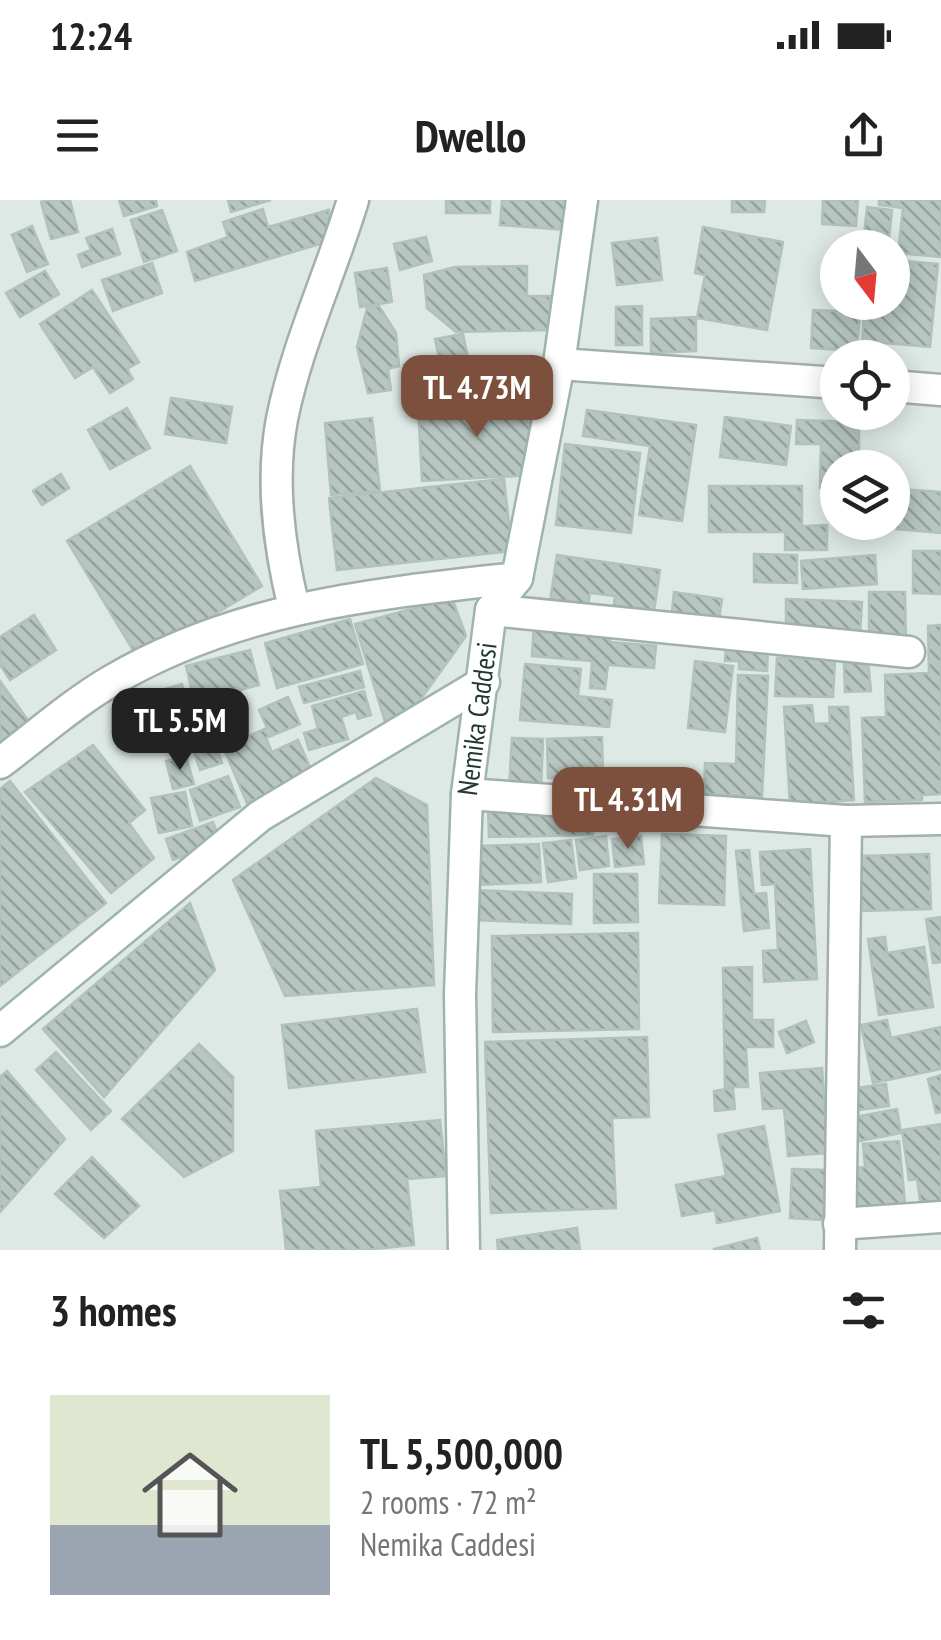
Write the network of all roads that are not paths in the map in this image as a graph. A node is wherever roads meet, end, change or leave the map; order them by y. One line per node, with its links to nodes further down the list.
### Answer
1 (353, 200): 8 (street)
2 (582, 200): 3 (street, Nemika Caddesi)
3 (559, 364): 4 (street); 7 (street, Nemika Caddesi)
4 (820, 382)
5 (910, 387): 6 (street)
6 (941, 390)
7 (517, 578): 8 (street); 9 (street, Nemika Caddesi)
8 (294, 608): 12 (street)
9 (491, 610): 10 (street); 11 (street, Nemika Caddesi)
10 (909, 652)
11 (484, 682): 13 (street, Nemika Caddesi); 16 (street)
12 (0, 763)
13 (467, 794): 15 (street); 19 (street, Nemika Caddesi)
14 (941, 819): 15 (street)
15 (846, 821): 18 (street)
16 (0, 1031)
17 (941, 1217): 18 (street)
18 (840, 1237)
19 (464, 1250)

